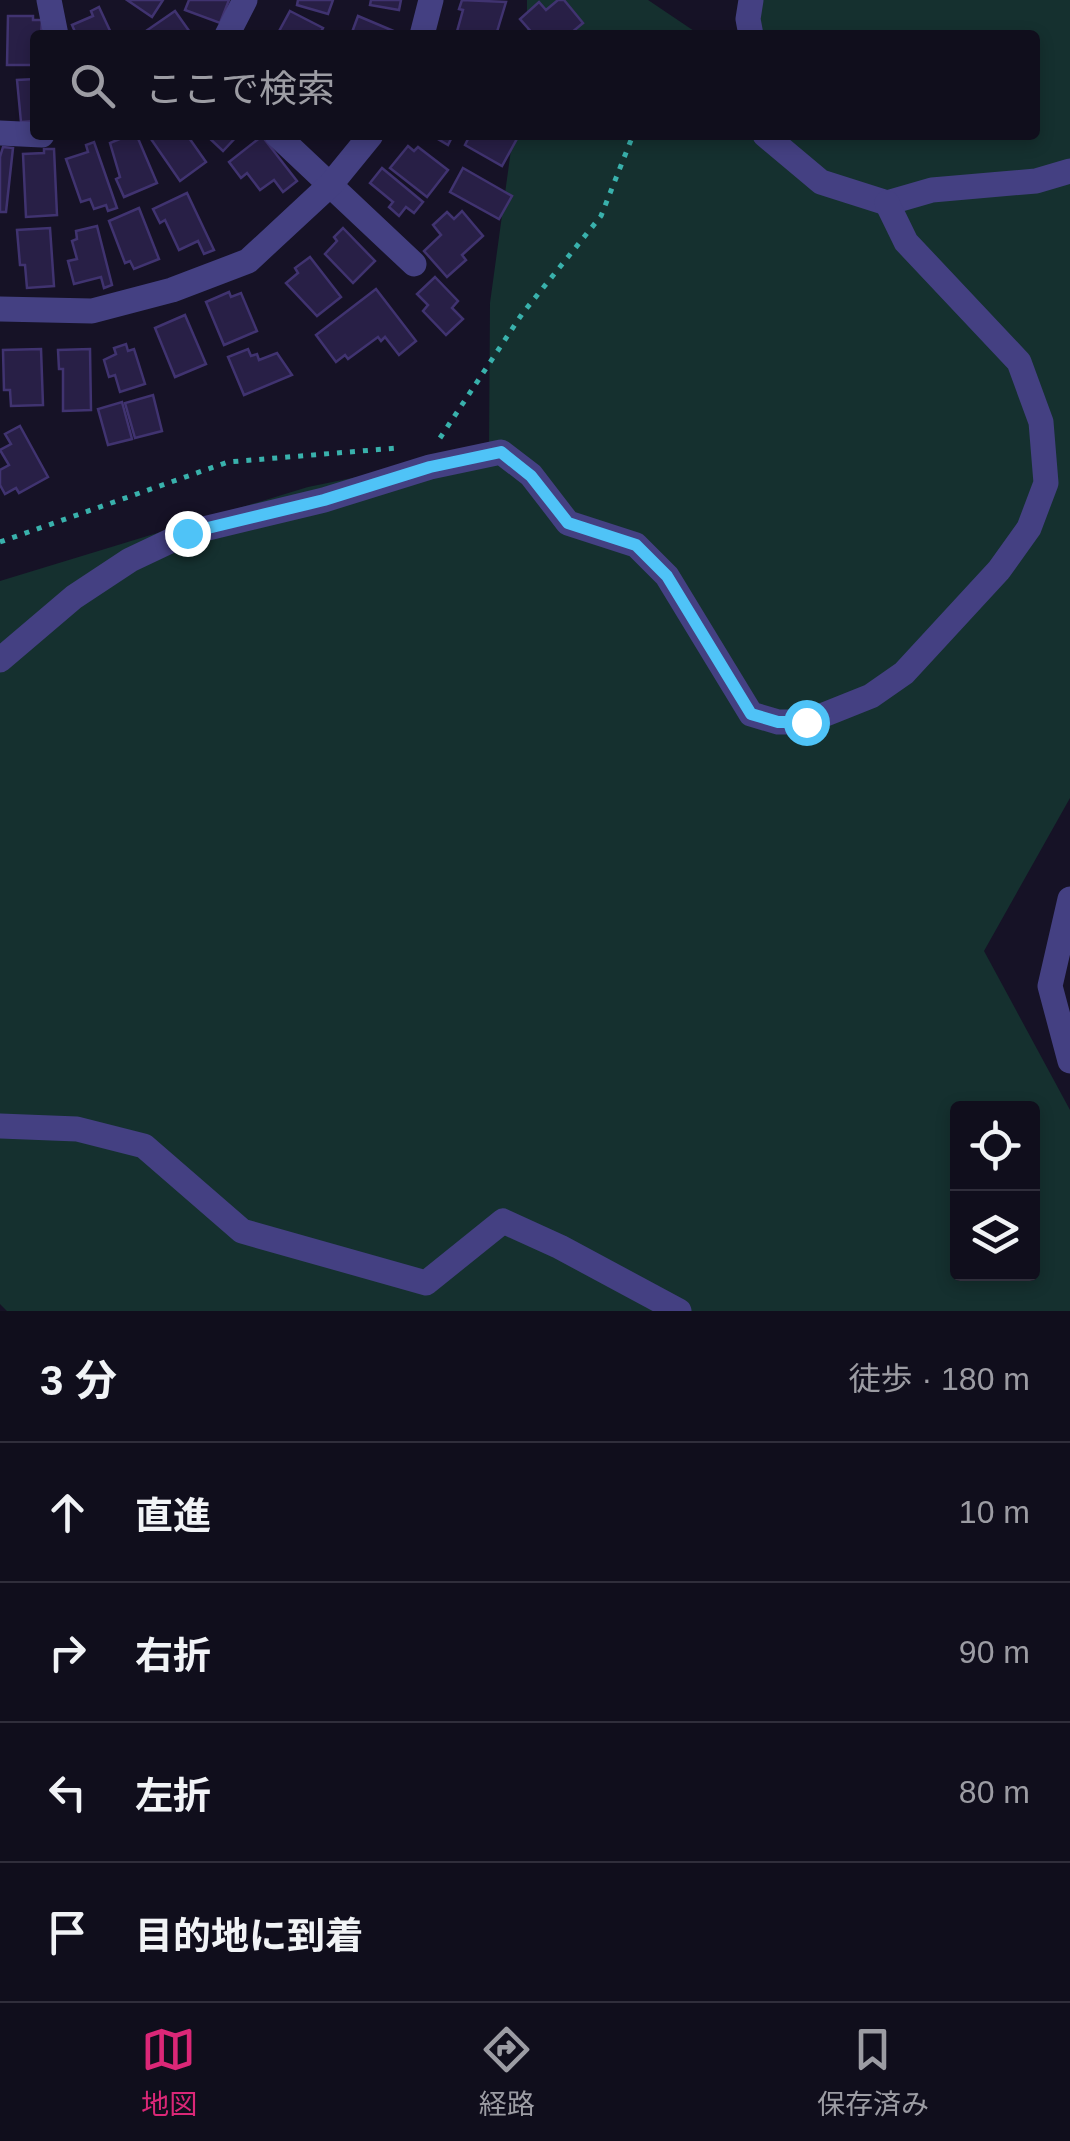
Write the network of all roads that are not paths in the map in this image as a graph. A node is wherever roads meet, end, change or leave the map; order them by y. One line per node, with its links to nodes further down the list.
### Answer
1 (49, 0): 5 (street)
2 (246, 0): 6 (street)
3 (431, 0): 7 (street)
4 (751, 0): 8 (street)
5 (55, 30)
6 (230, 30)
7 (423, 30)
8 (750, 30)
9 (0, 133): 10 (street)
10 (30, 134)
11 (283, 140): 15 (street)
12 (367, 140): 15 (street)
13 (772, 140): 16 (street)
14 (1070, 170): 16 (street)
15 (331, 184): 17 (street); 18 (street)
16 (886, 203): 19 (street)
17 (414, 264)
18 (0, 309)
19 (0, 660)
20 (1070, 899): 21 (street)
21 (1070, 1061)
22 (0, 1126): 23 (street)
23 (678, 1311)

